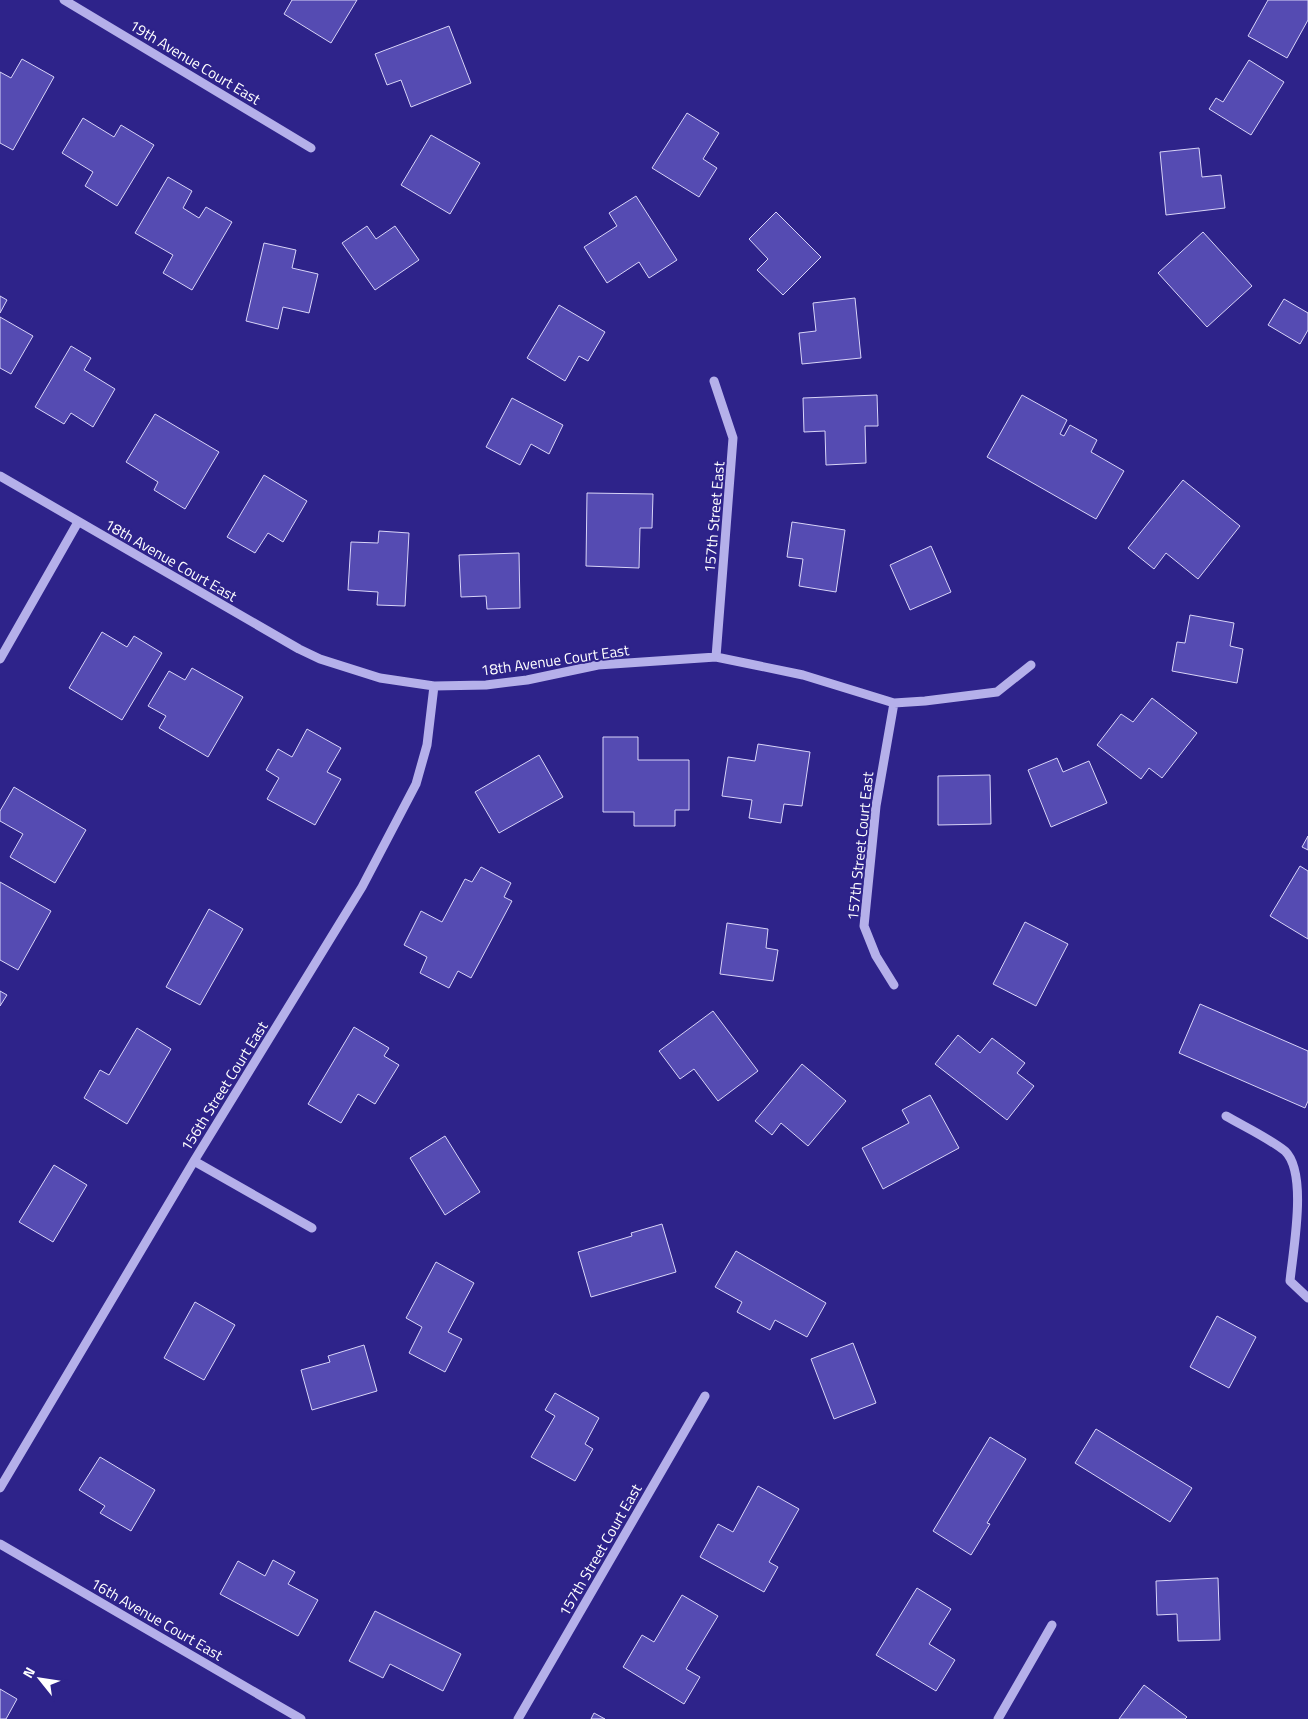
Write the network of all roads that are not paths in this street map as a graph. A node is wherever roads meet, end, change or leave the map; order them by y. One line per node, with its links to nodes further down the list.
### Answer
1 (64, 0): 2 (street, 19th Avenue Court East)
2 (311, 148)
3 (714, 381): 6 (street, 157th Street East)
4 (0, 476): 5 (street, 18th Avenue Court East)
5 (78, 522): 7 (street); 9 (street, 18th Avenue Court East)
6 (716, 658): 9 (street, 18th Avenue Court East); 10 (street, 18th Avenue Court East)
7 (0, 659)
8 (1030, 665): 10 (street, 18th Avenue Court East)
9 (434, 686): 13 (street, 156th Street Court East)
10 (894, 703): 11 (street, 157th Street Court East)
11 (894, 985)
12 (1226, 1116): 15 (street)
13 (194, 1160): 14 (street); 17 (street, 156th Street Court East)
14 (312, 1228)
15 (1308, 1298)
16 (705, 1396): 21 (street, 157th Street Court East)
17 (0, 1488)
18 (0, 1544): 20 (street, 16th Avenue Court East)
19 (1052, 1625): 22 (street)
20 (301, 1719)
21 (518, 1719)
22 (998, 1719)

